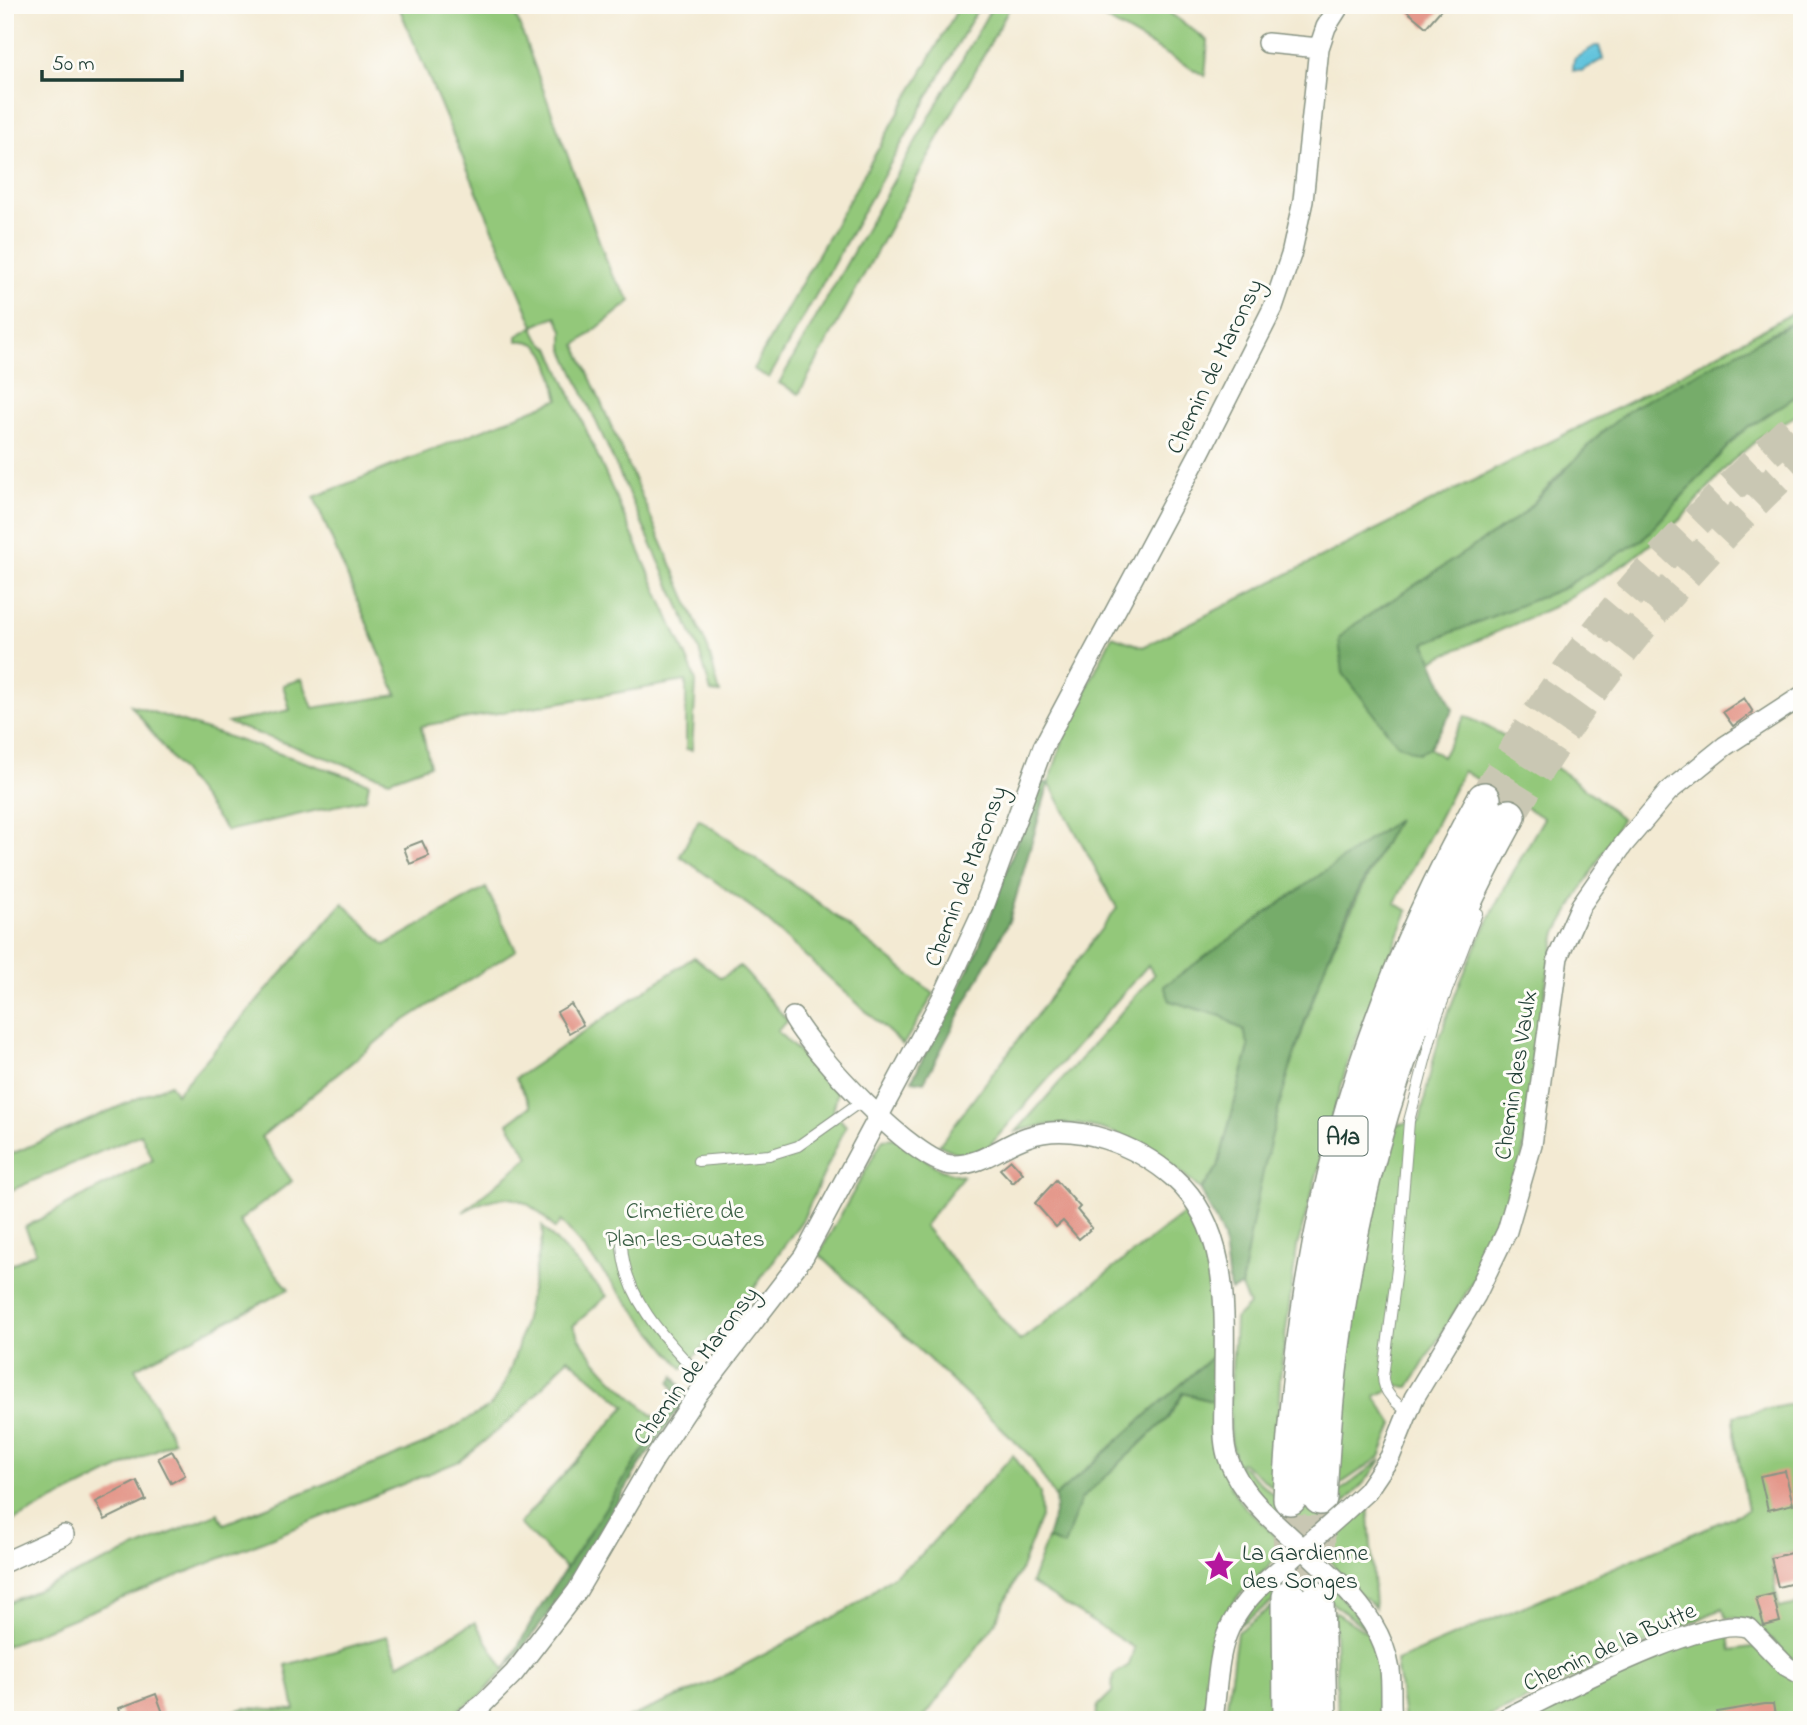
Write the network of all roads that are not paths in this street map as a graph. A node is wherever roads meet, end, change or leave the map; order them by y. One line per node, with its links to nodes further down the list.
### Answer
1 (1340, 5): 3 (street, Chemin de Maronsy)
2 (1267, 43): 3 (street)
3 (1319, 48): 10 (street, Chemin de Maronsy)
4 (1802, 696): 14 (street, Chemin des Vaulx)
5 (1497, 808): 6 (lane); 15 (highway, A1a)
6 (1484, 891)
7 (1480, 904): 14 (lane)
8 (793, 1017): 9 (street)
9 (863, 1100): 10 (street); 11 (lane)
10 (880, 1116): 13 (street, Chemin de Maronsy); 15 (street)
11 (698, 1161)
12 (622, 1244): 13 (lane)
13 (707, 1383): 21 (street, Chemin de Maronsy)
14 (1408, 1412): 15 (street, Chemin des Vaulx)
15 (1305, 1507): 17 (street, bridge); 17 (street, Chemin des Vaulx, bridge)
16 (64, 1535): 18 (street)
17 (1304, 1549): 19 (street, Chemin des Vaulx, bridge); 19 (street, bridge)
18 (5, 1562)
19 (1303, 1590): 22 (street, Chemin des Vaulx); 23 (highway); 24 (highway); 25 (street)
20 (1802, 1675): 26 (street, Chemin de la Butte)
21 (462, 1720)
22 (1213, 1720)
23 (1290, 1720)
24 (1320, 1720)
25 (1392, 1720)
26 (1502, 1720)

